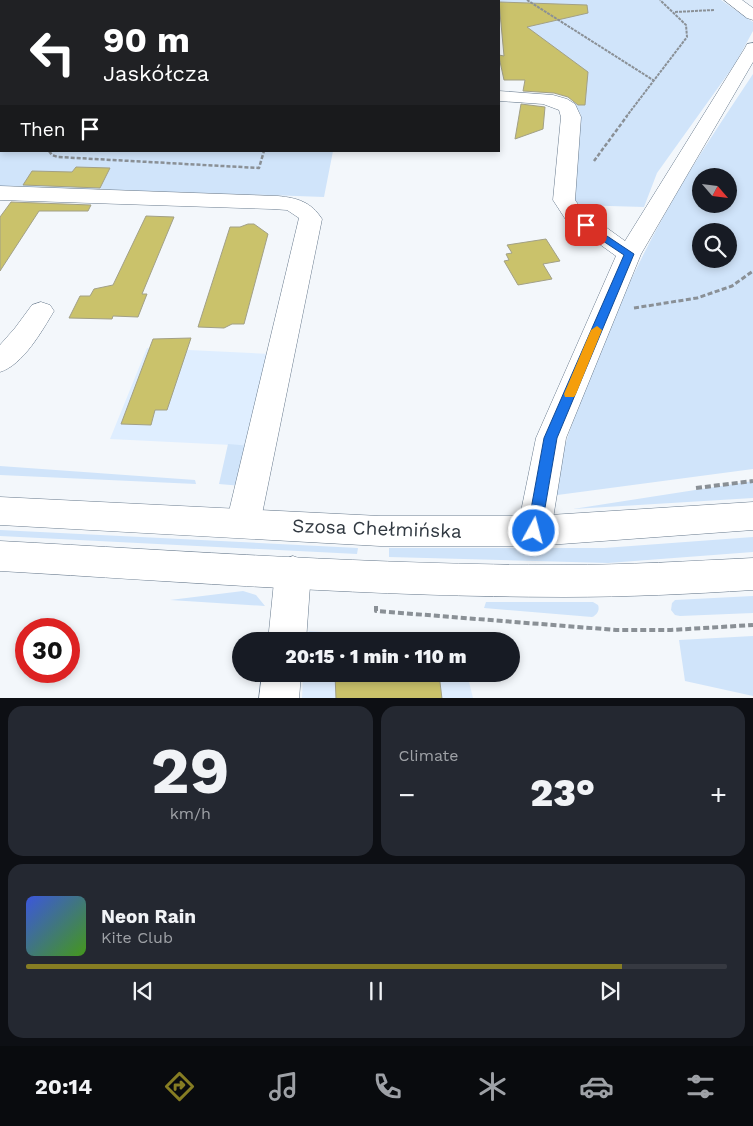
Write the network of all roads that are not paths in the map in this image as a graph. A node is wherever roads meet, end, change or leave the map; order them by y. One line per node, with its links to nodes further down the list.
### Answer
1 (753, 48): 4 (street)
2 (500, 96): 4 (street)
3 (0, 192): 9 (street)
4 (629, 254): 10 (street)
5 (41, 311): 6 (street)
6 (0, 362)
7 (0, 511): 9 (street, Szosa Chełmińska)
8 (753, 516): 10 (street, Szosa Chełmińska)
9 (243, 524): 10 (street, Szosa Chełmińska)
10 (534, 531)
11 (0, 556): 12 (street)
12 (292, 572): 13 (street); 14 (street)
13 (753, 574)
14 (287, 632)
15 (281, 682): 16 (street)
16 (279, 698)

